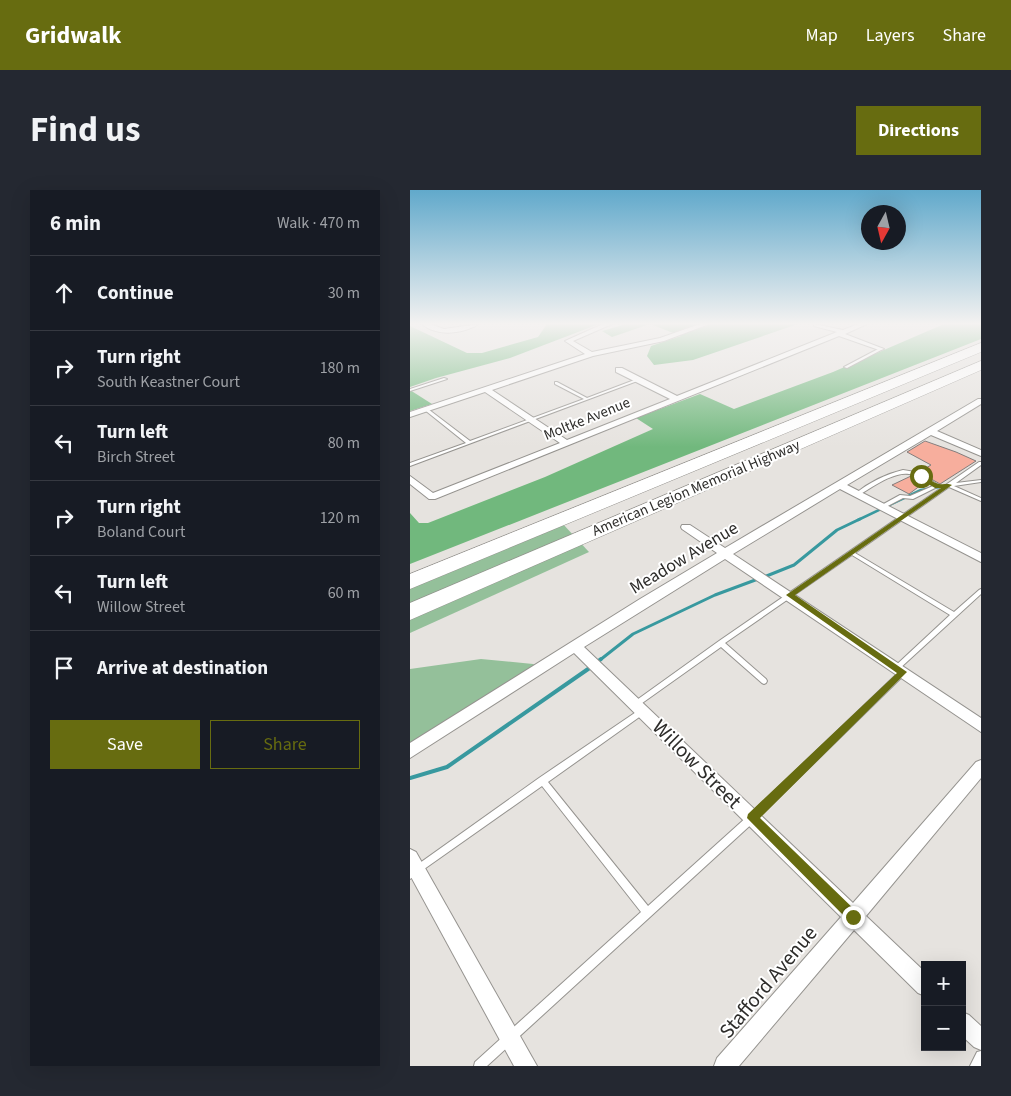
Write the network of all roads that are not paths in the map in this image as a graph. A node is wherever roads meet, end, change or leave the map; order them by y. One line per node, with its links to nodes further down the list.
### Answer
1 (560, 365): 12 (street)
2 (762, 365): 14 (street, Moltke Avenue)
3 (850, 365): 6 (lane)
4 (938, 365): 39 (highway, American Legion Memorial Highway)
5 (981, 365): 38 (highway, American Legion Memorial Highway)
6 (846, 367)
7 (619, 370): 9 (street)
8 (445, 379): 11 (lane)
9 (638, 380): 13 (lane); 14 (street)
10 (556, 383): 13 (lane)
11 (410, 390)
12 (487, 390): 16 (street); 18 (street)
13 (587, 398): 18 (lane)
14 (677, 399): 21 (street, Moltke Avenue)
15 (981, 401): 19 (street, Meadow Avenue)
16 (427, 410): 17 (street); 20 (lane)
17 (410, 415)
18 (531, 419): 20 (lane); 21 (street)
19 (930, 431): 22 (street); 27 (street, Meadow Avenue)
20 (469, 443): 24 (lane)
21 (566, 443): 25 (street, Moltke Avenue)
22 (981, 453)
23 (981, 464): 28 (lane)
24 (410, 465)
25 (410, 479)
26 (981, 481): 28 (lane)
27 (840, 485): 30 (street); 35 (street, Meadow Avenue)
28 (949, 485): 29 (lane); 31 (lane); 33 (lane)
29 (937, 486): 30 (lane); 32 (lane)
30 (857, 494): 32 (street)
31 (981, 500)
32 (882, 506): 33 (street)
33 (902, 517): 36 (lane); 37 (street)
34 (686, 527): 35 (street)
35 (727, 552): 41 (street); 46 (street, Meadow Avenue)
36 (852, 553): 41 (lane); 43 (lane)
37 (981, 558)
38 (500, 573): 42 (highway, American Legion Memorial Highway); 44 (highway)
39 (410, 582)
40 (981, 591): 43 (lane)
41 (790, 595): 45 (lane); 47 (street)
42 (410, 612)
43 (954, 615): 47 (lane)
44 (410, 620)
45 (721, 642): 48 (lane); 49 (lane)
46 (576, 647): 49 (street, Willow Street); 51 (street, Meadow Avenue)
47 (899, 670): 50 (street); 54 (lane)
48 (764, 681)
49 (639, 707): 53 (lane); 54 (street, Willow Street)
50 (981, 726)
51 (410, 751)
52 (981, 767): 57 (street, Stafford Avenue)
53 (542, 782): 55 (lane); 56 (lane)
54 (752, 818): 56 (lane); 57 (street, Willow Street)
55 (412, 868): 60 (street)
56 (647, 912): 60 (lane)
57 (853, 917): 58 (street, Willow Street); 65 (street, Stafford Avenue)
58 (921, 982)
59 (966, 1026): 61 (street)
60 (511, 1038): 63 (lane); 64 (street)
61 (981, 1040)
62 (981, 1056): 66 (lane)
63 (479, 1066)
64 (526, 1066)
65 (725, 1066)
66 (975, 1066)

